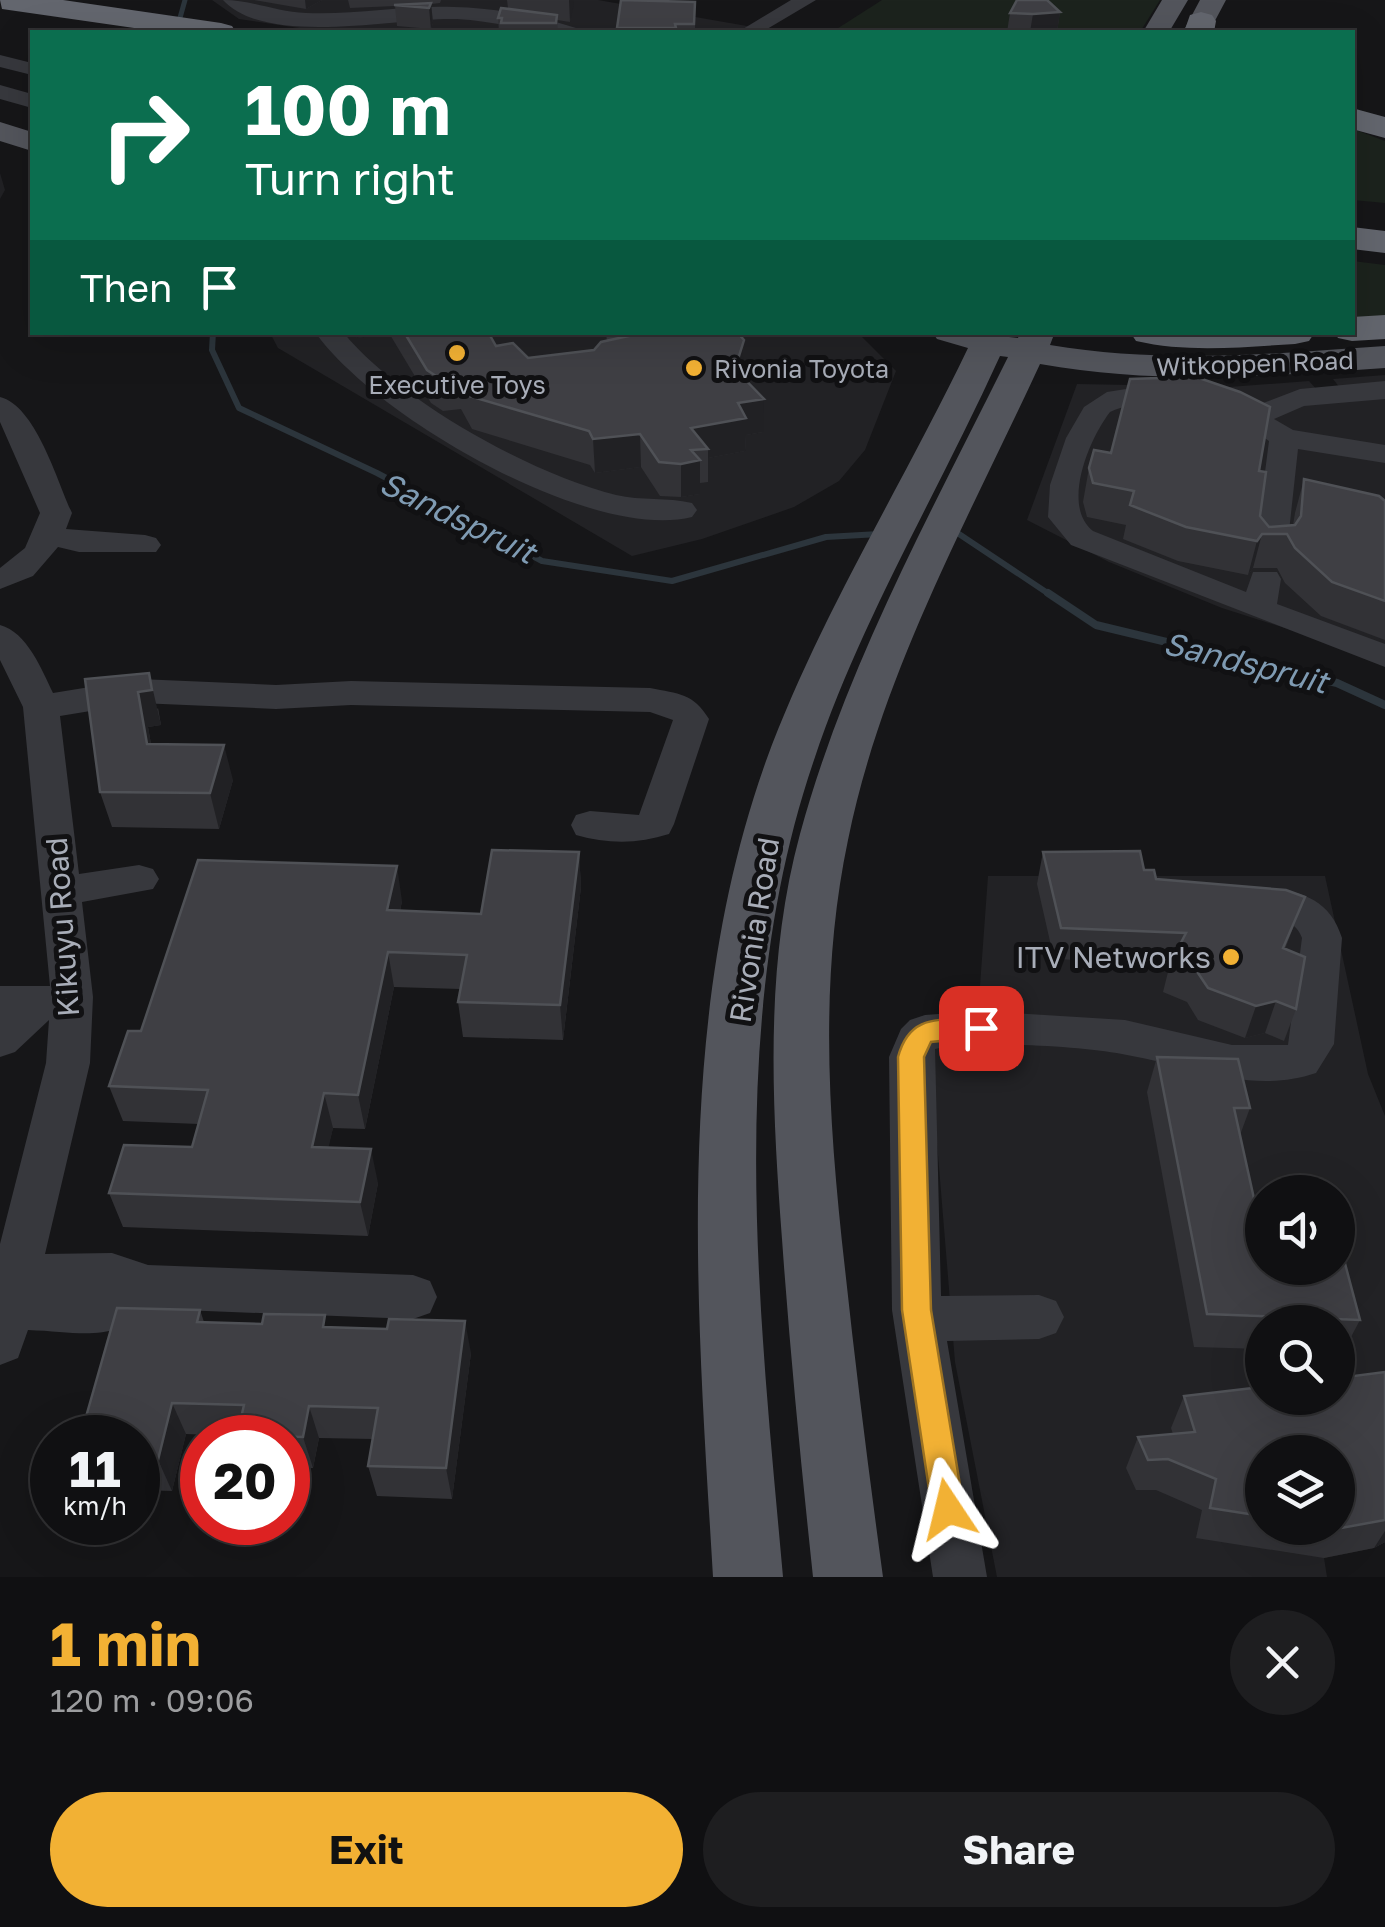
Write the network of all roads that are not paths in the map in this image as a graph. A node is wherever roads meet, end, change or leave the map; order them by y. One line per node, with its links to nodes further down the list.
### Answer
1 (233, 0): 5 (street)
2 (806, 0): 10 (street)
3 (1176, 0): 11 (main road)
4 (1, 1): 6 (highway)
5 (492, 8): 9 (street)
6 (145, 28): 8 (highway)
7 (0, 29): 12 (highway); 13 (highway)
8 (183, 30)
9 (563, 30)
10 (752, 30)
11 (1157, 30)
12 (30, 32)
13 (30, 38)
14 (0, 61): 15 (street)
15 (30, 68)
16 (0, 75): 17 (street)
17 (30, 82)
18 (0, 92): 19 (street)
19 (30, 100)
20 (1355, 119): 21 (highway)
21 (1385, 128)
22 (0, 131): 23 (main road)
23 (30, 141)
24 (1355, 214): 25 (highway)
25 (1385, 218)
26 (1355, 238): 27 (highway)
27 (1385, 242)
28 (1355, 257): 29 (highway)
29 (1385, 260)
30 (1385, 327): 31 (highway)
31 (1355, 329)
32 (330, 335): 46 (street)
33 (1096, 335): 38 (main road)
34 (1239, 335): 38 (highway)
35 (1035, 337): 36 (main road, Witkoppen Road); 38 (main road, Witkoppen Road); 41 (main road, Rivonia Road)
36 (992, 338): 51 (main road, Rivonia Road)
37 (1385, 340): 38 (main road, Witkoppen Road)
38 (1135, 348): 39 (main road, Witkoppen Road); 41 (main road)
39 (1385, 357)
40 (1385, 390): 43 (street)
41 (1009, 398): 51 (main road, Rivonia Road)
42 (0, 406): 47 (street)
43 (1255, 418): 44 (street); 49 (street)
44 (1284, 438): 45 (street); 49 (street)
45 (1385, 454)
46 (681, 510)
47 (48, 535): 48 (street); 50 (street)
48 (145, 545)
49 (1265, 579): 53 (street)
50 (0, 580)
51 (886, 593): 65 (main road, Rivonia Road); 68 (main road, Rivonia Road)
52 (0, 636): 54 (street, Kikuyu Road)
53 (1385, 656)
54 (41, 707): 55 (street); 57 (street, Kikuyu Road)
55 (590, 825)
56 (139, 879): 57 (street)
57 (62, 890): 59 (street, Kikuyu Road)
58 (1211, 899): 64 (street)
59 (36, 1002): 60 (street); 61 (street, Kikuyu Road)
60 (0, 1040)
61 (11, 1281): 62 (street)
62 (413, 1296)
63 (1039, 1317): 64 (street)
64 (918, 1318): 69 (street)
65 (732, 1352): 66 (main road); 67 (main road, Rivonia Road)
66 (713, 1577)
67 (748, 1577)
68 (848, 1577)
69 (960, 1577)

